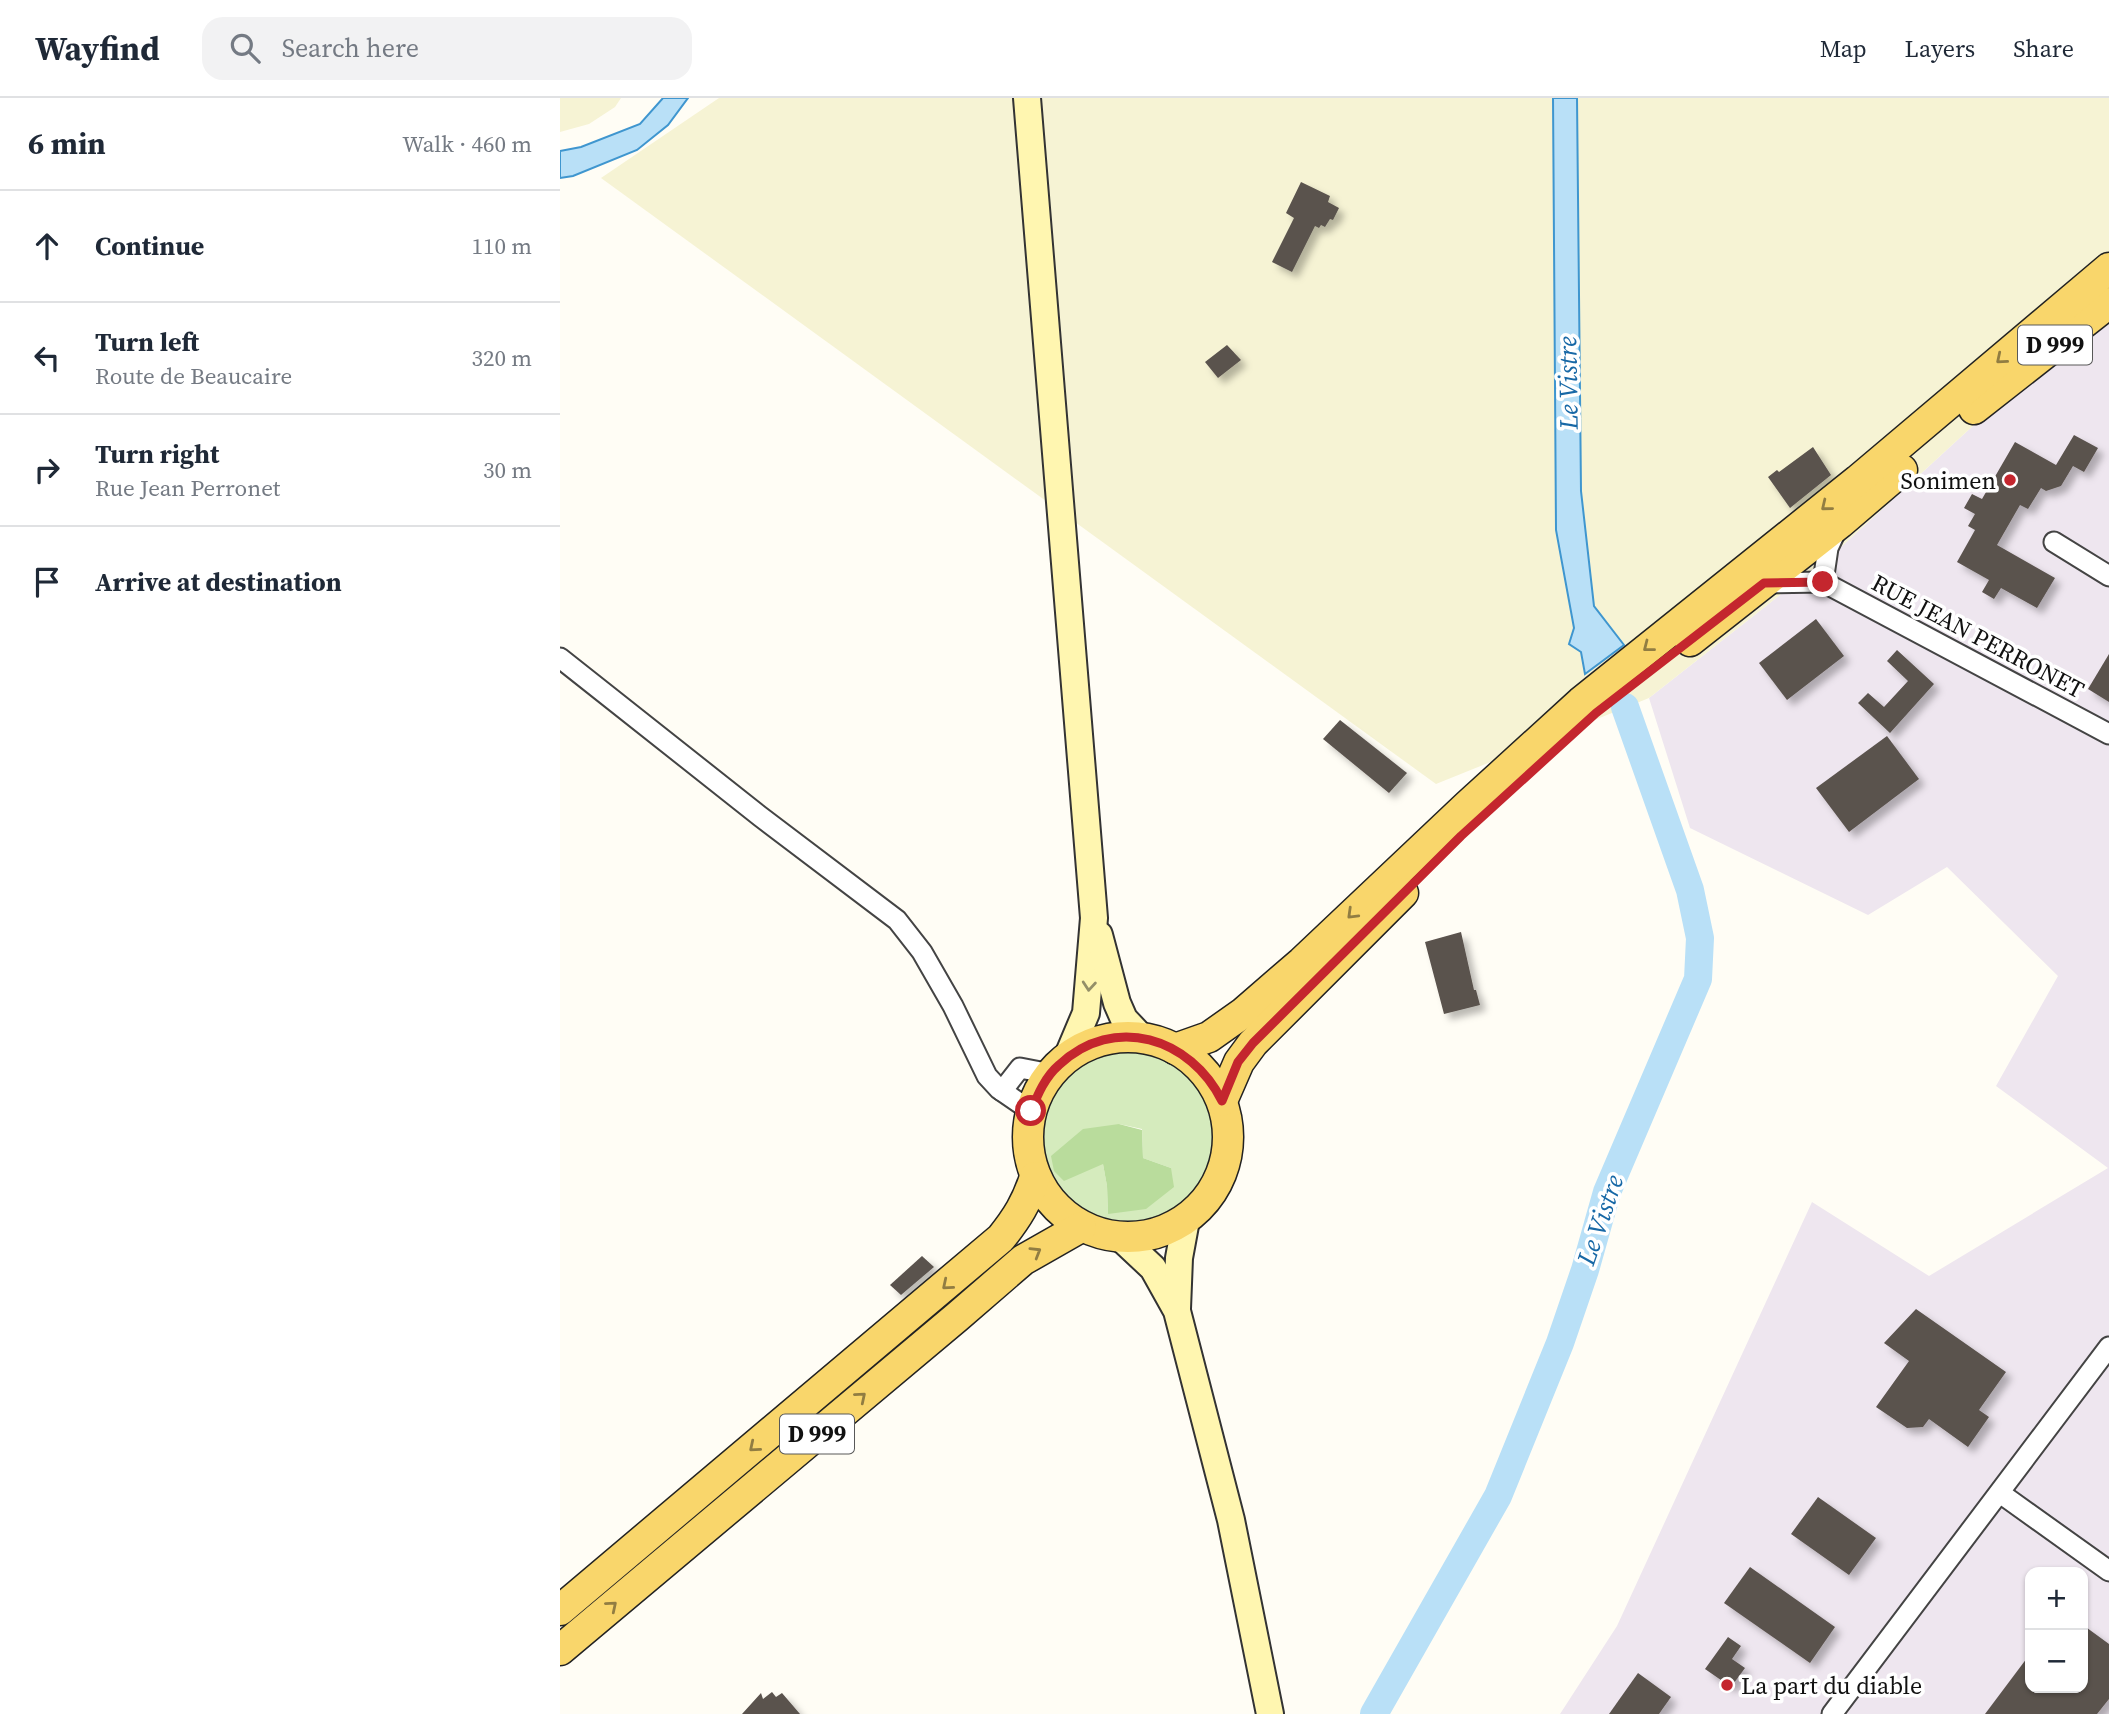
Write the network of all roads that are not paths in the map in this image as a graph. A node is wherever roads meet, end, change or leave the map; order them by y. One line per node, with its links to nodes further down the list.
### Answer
1 (1027, 98): 11 (main road)
2 (2109, 268): 13 (main road, D 999, one-way to 13)
3 (2109, 303): 4 (main road, D 999)
4 (1840, 523): 7 (street); 8 (main road, D 999)
5 (2054, 542): 6 (street)
6 (2109, 576)
7 (1823, 582): 8 (street, RUE JEAN PERRONET); 10 (street, RUE JEAN PERRONET)
8 (1764, 583): 16 (main road, D 999)
9 (560, 658): 15 (street)
10 (2109, 734)
11 (1094, 918): 12 (main road); 14 (main road, one-way to 14)
12 (1142, 1038): 13 (main road); 14 (main road)
13 (1175, 1049): 16 (main road)
14 (1059, 1066): 15 (street); 17 (main road)
15 (1002, 1091): 17 (street)
16 (1222, 1101): 19 (main road)
17 (1031, 1111): 18 (main road)
18 (1035, 1177): 20 (main road); 26 (main road, D 999, one-way to 26)
19 (1186, 1220): 21 (main road); 22 (main road)
20 (1082, 1227): 21 (main road); 27 (main road, D 999, one-way to 20)
21 (1121, 1238): 22 (main road)
22 (1177, 1311): 28 (main road)
23 (2109, 1347): 24 (street)
24 (2000, 1493): 25 (street); 29 (street)
25 (2109, 1572)
26 (560, 1610)
27 (560, 1650)
28 (1270, 1714)
29 (1832, 1714)

